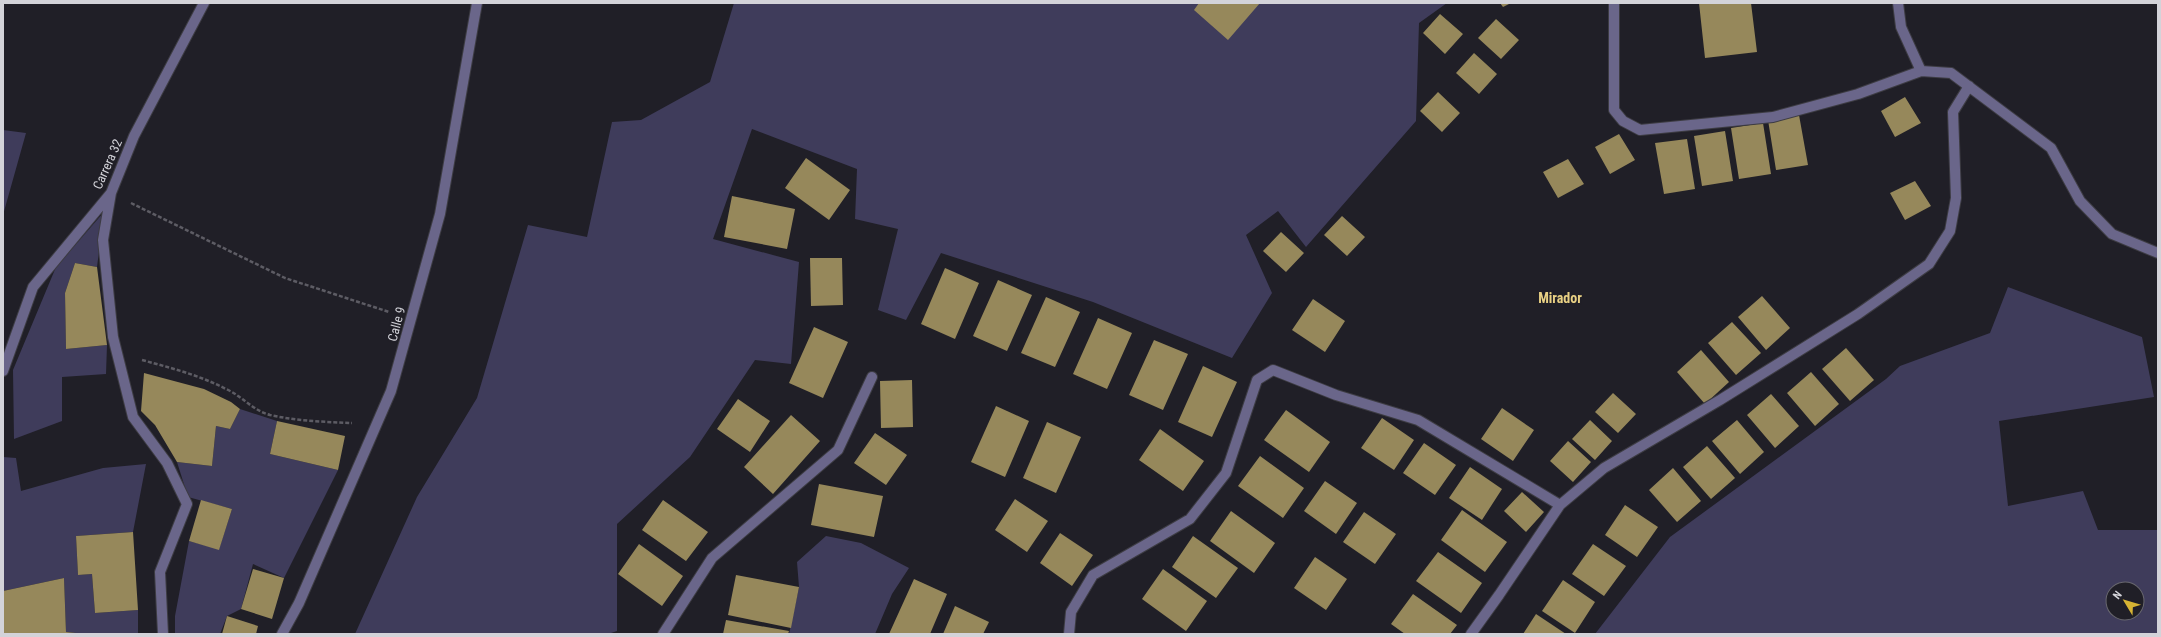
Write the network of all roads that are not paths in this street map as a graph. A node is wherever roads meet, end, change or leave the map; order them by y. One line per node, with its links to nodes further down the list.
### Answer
1 (204, 3): 7 (street, Carrera 32)
2 (477, 3): 13 (street, Calle 9)
3 (1614, 3): 5 (street)
4 (1898, 3): 5 (street)
5 (1921, 71): 6 (street)
6 (1969, 86): 8 (street); 11 (street)
7 (111, 193): 9 (street, Carrera 32); 12 (street)
8 (2158, 253)
9 (3, 371)
10 (872, 377): 14 (street)
11 (1560, 505): 15 (street); 16 (street)
12 (163, 634)
13 (282, 634)
14 (663, 634)
15 (1069, 634)
16 (1471, 634)

